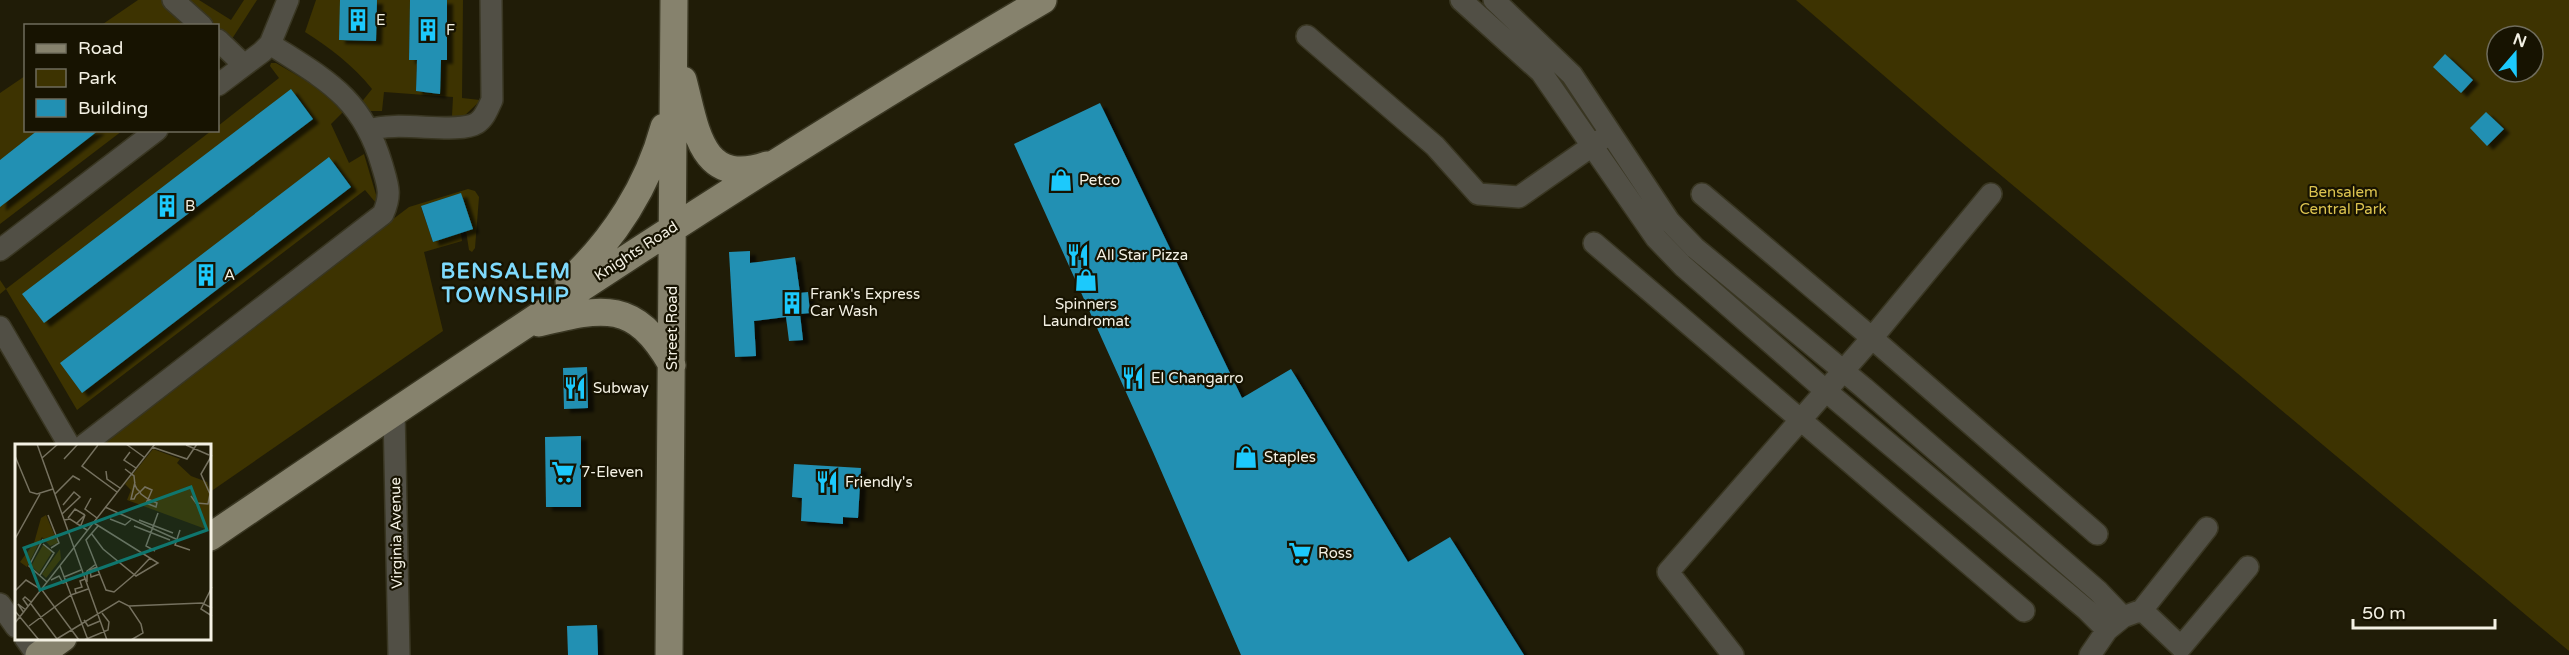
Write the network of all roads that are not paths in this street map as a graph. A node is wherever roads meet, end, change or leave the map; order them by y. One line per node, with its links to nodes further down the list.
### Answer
1 (173, 0): 8 (street)
2 (288, 0): 11 (street)
3 (491, 0): 16 (street)
4 (674, 0): 12 (main road, Street Road)
5 (1043, 0): 20 (main road, Knights Road)
6 (1461, 0): 19 (street)
7 (1494, 0): 18 (street)
8 (200, 24)
9 (1307, 36): 19 (street)
10 (219, 41): 13 (street)
11 (270, 44): 13 (street); 16 (street)
12 (674, 46): 14 (main road, Street Road); 20 (main road)
13 (244, 64): 15 (street)
14 (674, 79): 23 (main road, Street Road); 27 (main road)
15 (219, 84)
16 (369, 130): 35 (street)
17 (154, 132): 25 (street)
18 (1609, 133): 19 (street); 30 (street)
19 (1592, 147): 31 (street)
20 (782, 160): 23 (main road, Knights Road)
21 (1702, 194): 28 (street)
22 (1991, 194): 28 (street)
23 (673, 227): 27 (main road, Knights Road); 29 (main road, Street Road)
24 (1594, 243): 33 (street)
25 (0, 250)
26 (0, 327): 34 (street)
27 (518, 328): 29 (main road); 32 (main road, Knights Road)
28 (1872, 338): 30 (street); 37 (street)
29 (672, 365): 49 (main road, Street Road)
30 (1842, 371): 31 (street); 42 (street)
31 (1826, 391): 33 (street); 42 (street)
32 (394, 411): 38 (main road, Knights Road); 48 (street, Virginia Avenue)
33 (1801, 421): 41 (street); 50 (street)
34 (68, 444)
35 (85, 444)
36 (2207, 528): 42 (street)
37 (2097, 534)
38 (212, 536)
39 (2248, 567): 46 (street)
40 (0, 604): 43 (street)
41 (2024, 611)
42 (2124, 619): 46 (street); 51 (street)
43 (15, 626)
44 (26, 640): 47 (street)
45 (61, 640): 47 (main road)
46 (2178, 651)
47 (38, 655)
48 (399, 655)
49 (669, 655)
50 (1733, 655)
51 (2090, 655)

